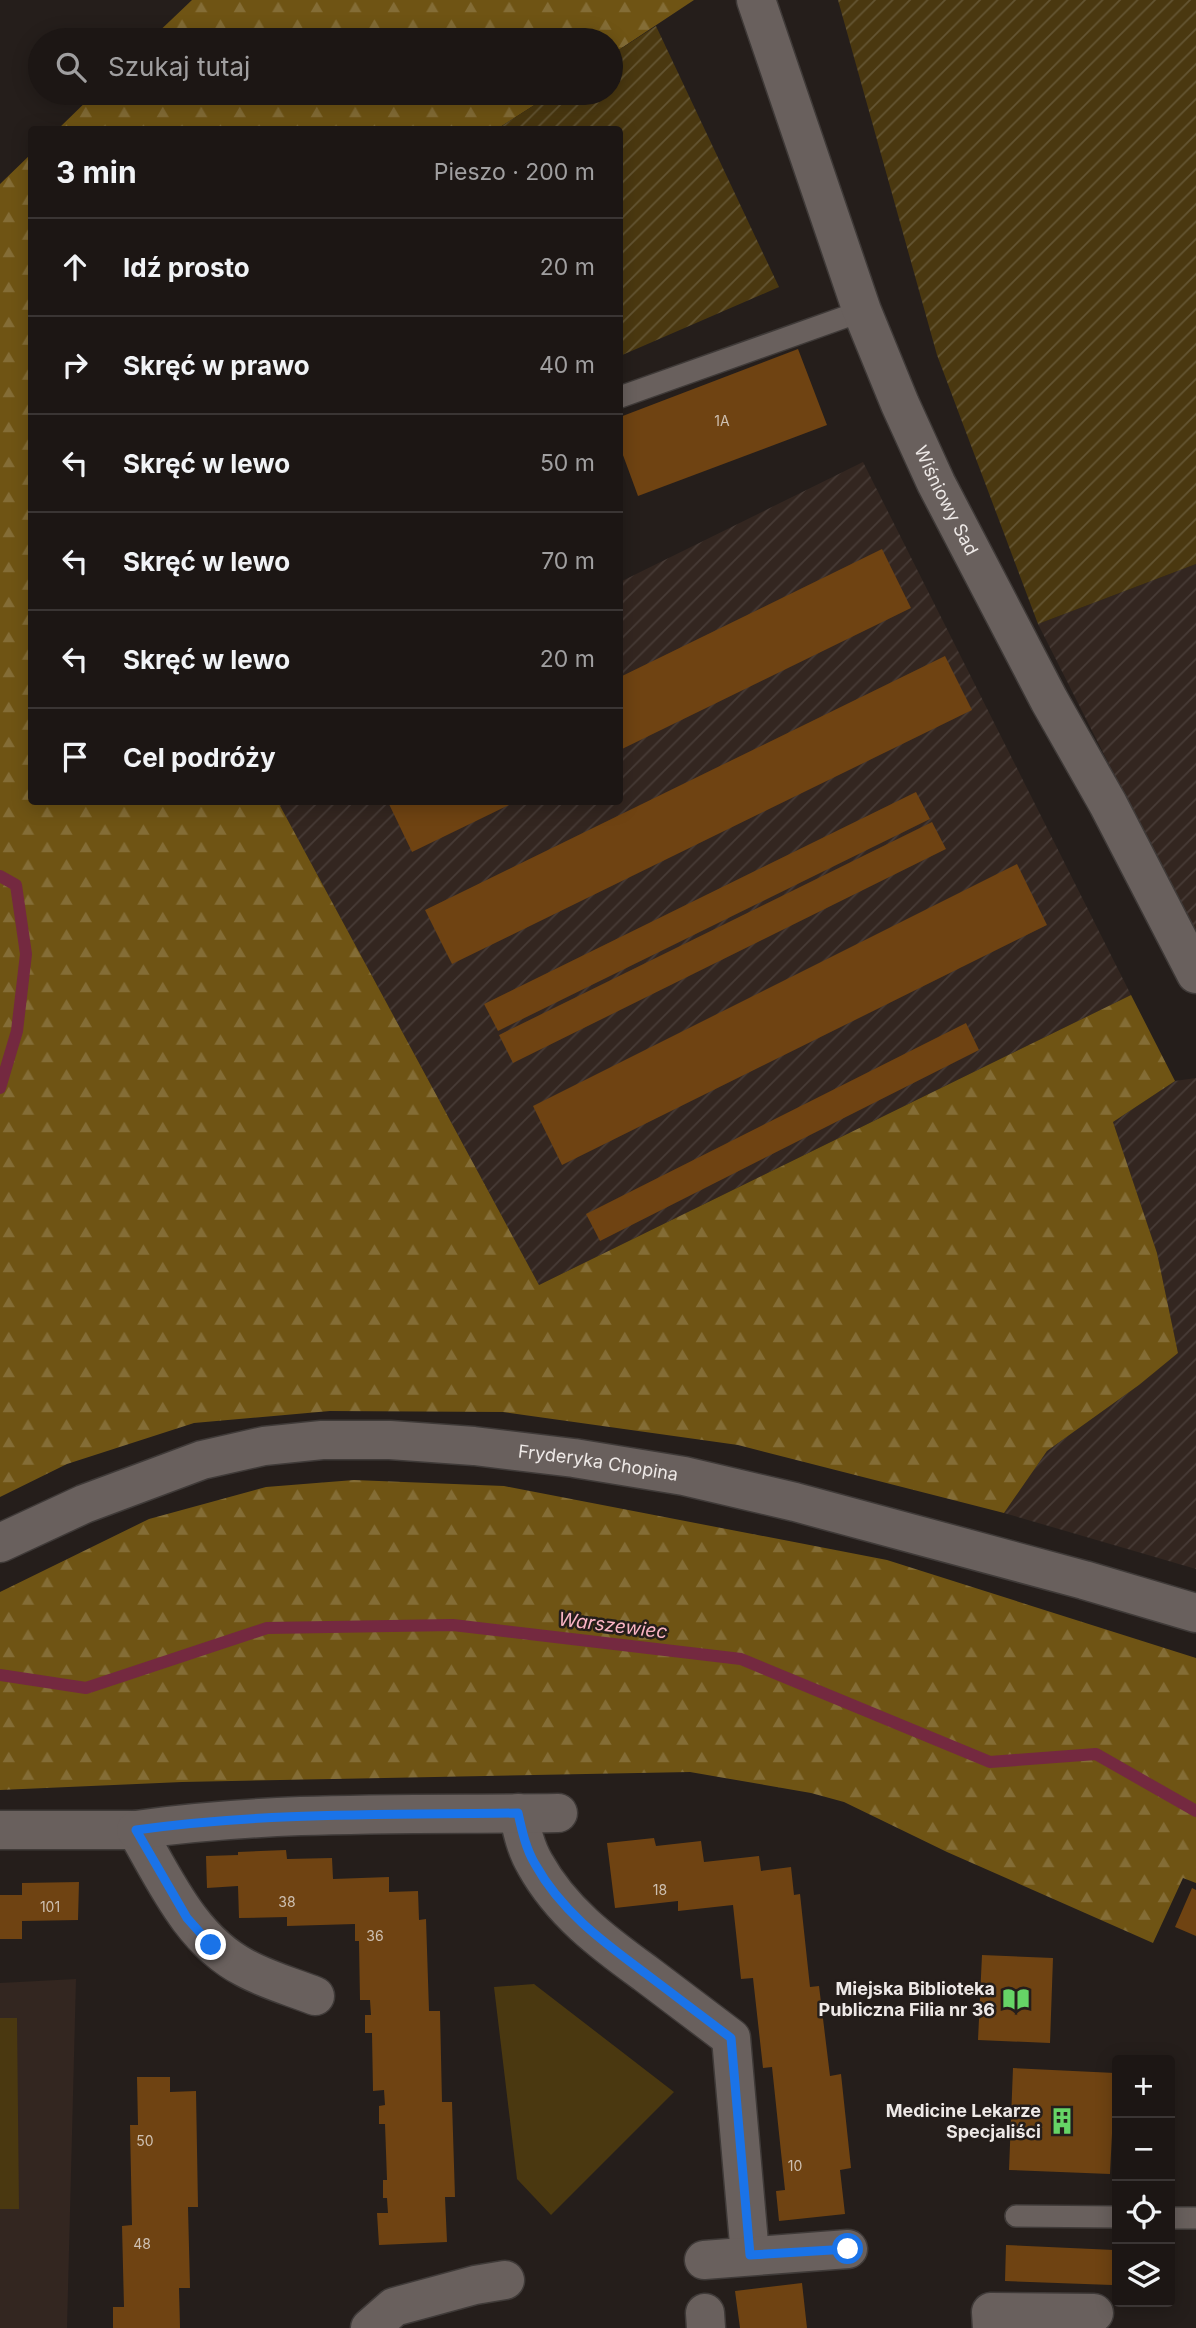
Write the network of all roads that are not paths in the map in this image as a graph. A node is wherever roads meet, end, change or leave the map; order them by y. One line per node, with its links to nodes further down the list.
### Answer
1 (756, 0): 2 (street, Wiśniowy Sad)
2 (862, 311): 3 (lane); 4 (street, Wiśniowy Sad)
3 (623, 396)
4 (1196, 974)
5 (0, 1543): 6 (street, Fryderyka Chopina)
6 (1196, 1613)
7 (518, 1813): 8 (street); 10 (street); 17 (street)
8 (558, 1813)
9 (0, 1830): 10 (street)
10 (136, 1830): 11 (street)
11 (315, 1996)
12 (1016, 2216): 13 (lane)
13 (1112, 2217)
14 (1175, 2218): 15 (lane)
15 (1196, 2218)
16 (848, 2249): 17 (street)
17 (750, 2255): 18 (street)
18 (704, 2260)
19 (505, 2280): 21 (street)
20 (1094, 2313): 22 (street)
21 (370, 2328)
22 (992, 2328)

